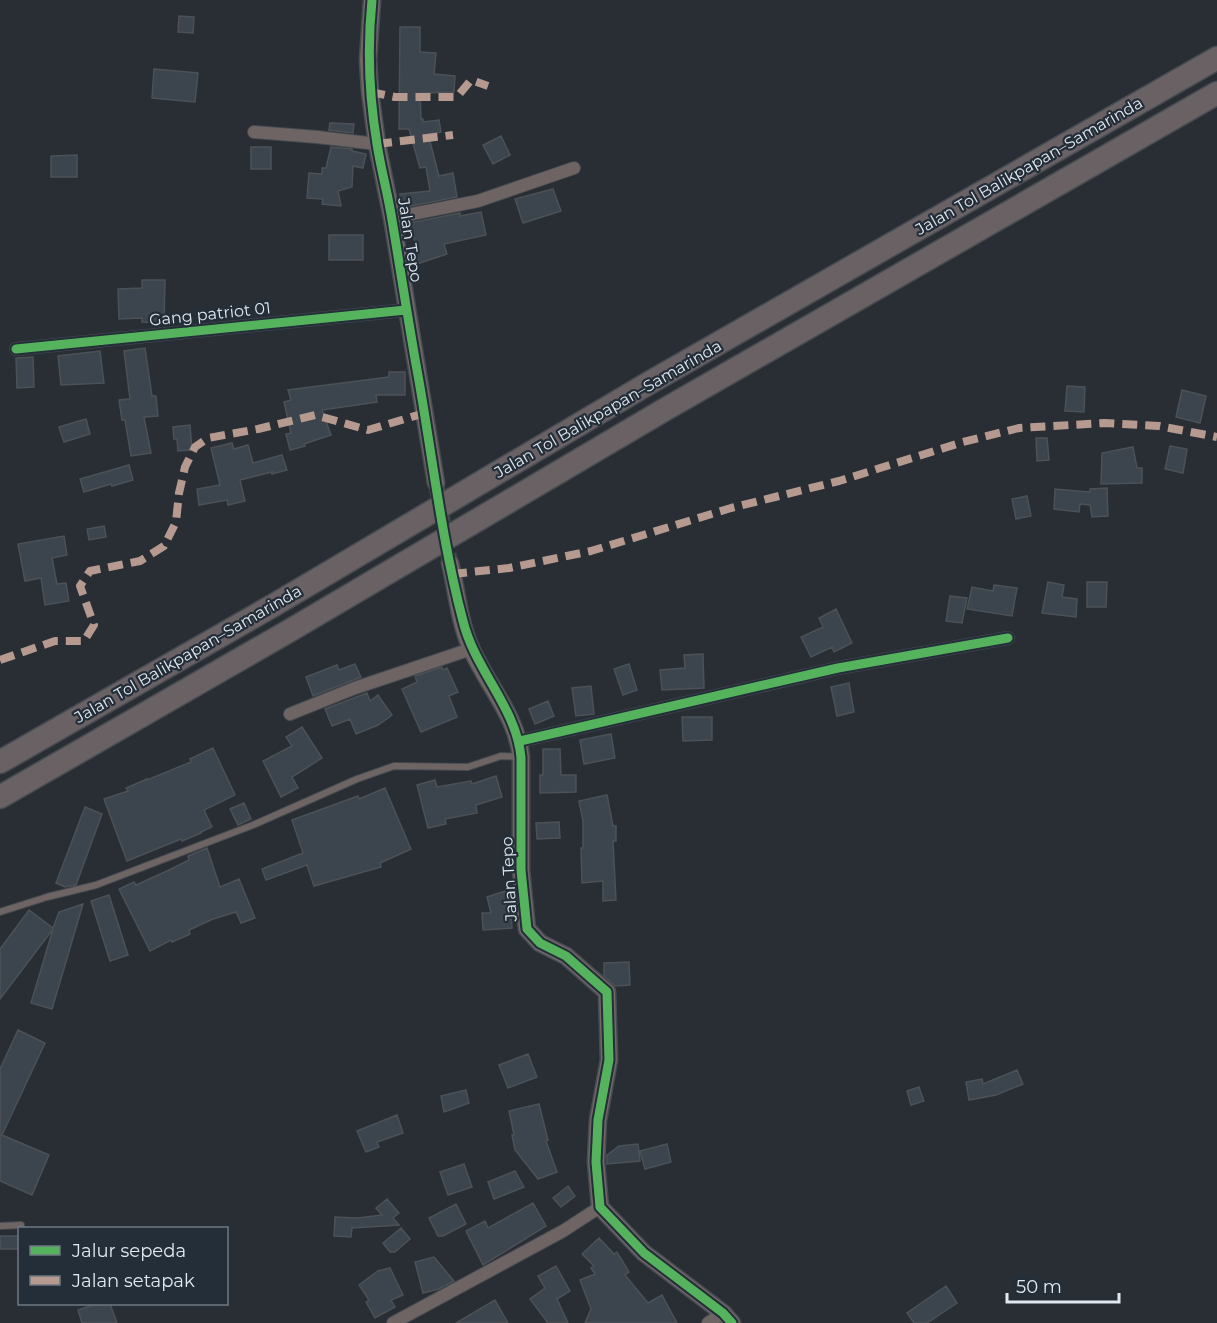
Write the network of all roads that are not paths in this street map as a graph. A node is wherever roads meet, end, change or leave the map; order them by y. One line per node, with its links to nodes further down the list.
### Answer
1 (372, 0): 5 (street, Jalan Tepo)
2 (1217, 58): 16 (highway, Jalan Tol Balikpapan–Samarinda)
3 (1217, 93): 17 (highway, Jalan Tol Balikpapan–Samarinda)
4 (254, 132): 5 (street)
5 (377, 144): 7 (street, Jalan Tepo)
6 (574, 168): 7 (street)
7 (392, 218): 8 (street, Jalan Tepo)
8 (406, 310): 9 (street, Gang patriot 01); 10 (street, Jalan Tepo)
9 (16, 348)
10 (436, 483)
11 (450, 563): 13 (street, Jalan Tepo)
12 (1008, 638): 15 (street)
13 (471, 649): 14 (street); 15 (street, Jalan Tepo)
14 (290, 714)
15 (520, 749): 18 (lane); 19 (street, Jalan Tepo)
16 (0, 762)
17 (0, 797)
18 (0, 912)
19 (600, 1207): 22 (street); 23 (street)
20 (21, 1225): 21 (lane)
21 (0, 1226)
22 (728, 1318): 24 (street)
23 (393, 1323)
24 (708, 1323)

